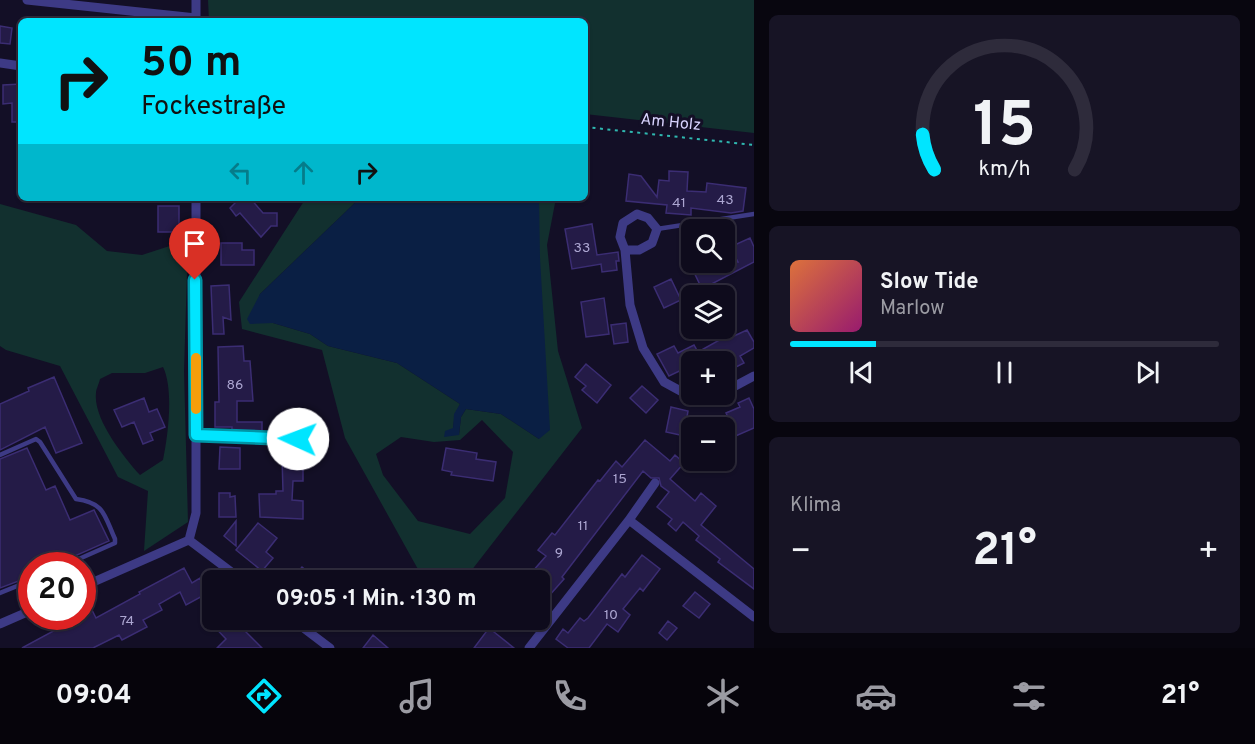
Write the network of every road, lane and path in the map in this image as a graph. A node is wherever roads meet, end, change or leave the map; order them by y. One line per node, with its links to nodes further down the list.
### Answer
1 (27, 0): 3 (street)
2 (196, 0): 4 (street)
3 (179, 18)
4 (196, 18)
5 (0, 63): 6 (street)
6 (18, 66)
7 (588, 127): 8 (path, Am Holz)
8 (754, 145)
9 (196, 201): 16 (street)
10 (754, 214): 11 (lane)
11 (657, 229): 12 (street); 12 (street)
12 (625, 250): 15 (street)
13 (754, 376): 14 (street)
14 (735, 386)
15 (681, 391)
16 (196, 435): 17 (lane); 21 (street)
17 (298, 439)
18 (0, 454): 22 (lane)
19 (655, 483): 20 (street)
20 (629, 520): 28 (street); 32 (street)
21 (189, 540): 23 (street); 24 (street)
22 (95, 552)
23 (229, 570)
24 (96, 581)
25 (18, 586): 26 (lane)
26 (0, 594)
27 (18, 616): 29 (street)
28 (754, 617)
29 (0, 624)
30 (306, 630): 31 (street)
31 (330, 648)
32 (529, 648)

